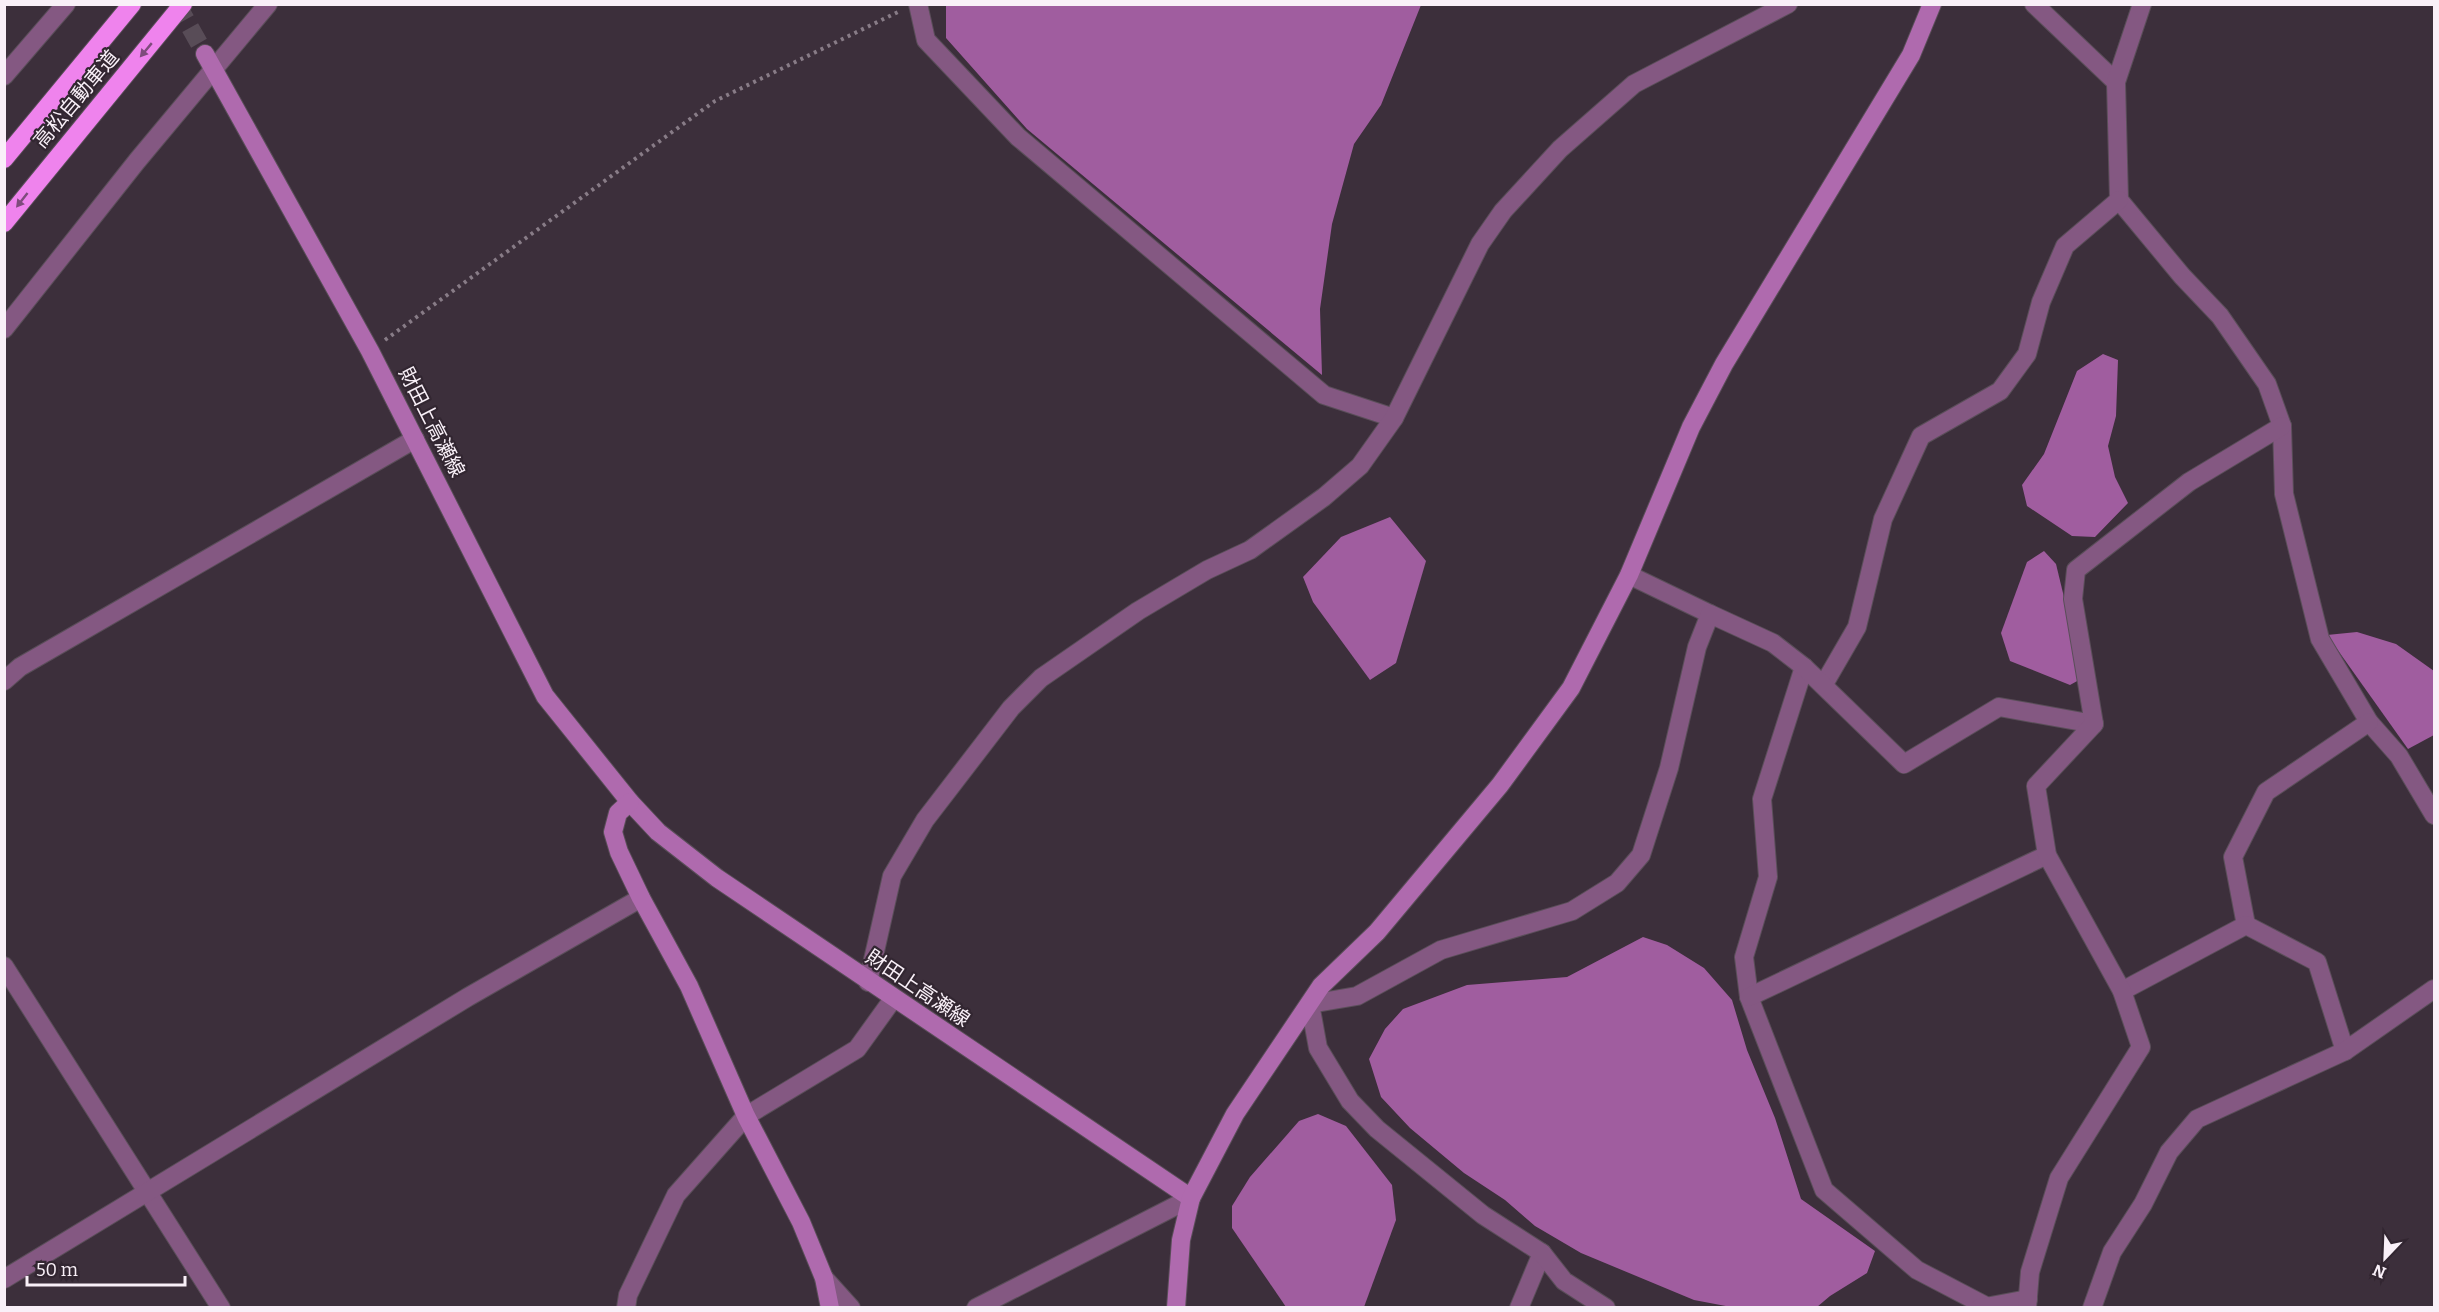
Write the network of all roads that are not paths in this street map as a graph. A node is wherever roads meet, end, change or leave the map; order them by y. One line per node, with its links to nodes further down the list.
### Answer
1 (66, 4): 11 (street)
2 (132, 4): 13 (highway, 高松自動車道)
3 (183, 4): 15 (highway, 高松自動車道, one-way to 15)
4 (268, 4): 10 (street)
5 (1788, 4): 17 (street)
6 (1932, 4): 20 (main road)
7 (2034, 4): 12 (street)
8 (2142, 4): 12 (street)
9 (918, 5): 17 (street)
10 (209, 62): 16 (street); 19 (main road, 財田上高瀬線)
11 (4, 76)
12 (2116, 82): 14 (street)
13 (4, 159)
14 (2119, 200): 18 (street); 24 (street)
15 (4, 223)
16 (4, 329)
17 (1394, 418): 33 (street)
18 (2282, 426): 25 (street); 26 (street)
19 (415, 439): 23 (street); 27 (main road, 財田上高瀬線)
20 (1629, 574): 21 (street); 38 (main road)
21 (1710, 614): 22 (street); 38 (street)
22 (1804, 667): 24 (street); 36 (street)
23 (4, 681)
24 (1824, 684): 26 (street)
25 (2369, 722): 28 (street); 31 (street)
26 (2094, 724): 29 (street)
27 (630, 802): 30 (main road); 33 (main road, 財田上高瀬線)
28 (2434, 815)
29 (2047, 855): 35 (street); 36 (street)
30 (641, 898): 40 (main road); 41 (street)
31 (2246, 925): 35 (street); 39 (street)
32 (4, 966): 41 (street)
33 (868, 982): 37 (main road, 財田上高瀬線)
34 (2434, 989): 39 (street)
35 (2122, 991): 46 (street)
36 (1749, 998): 47 (street)
37 (893, 999): 40 (street); 42 (main road, 財田上高瀬線)
38 (1310, 1004): 42 (main road); 43 (street)
39 (2345, 1051): 56 (street)
40 (746, 1116): 44 (main road); 49 (street)
41 (147, 1191): 45 (street); 48 (street)
42 (1191, 1198): 52 (street); 53 (main road)
43 (1542, 1253): 54 (street); 55 (street)
44 (824, 1278): 50 (main road); 51 (street)
45 (4, 1279)
46 (2027, 1304): 47 (street)
47 (1982, 1306)
48 (221, 1308)
49 (627, 1308)
50 (830, 1308)
51 (851, 1308)
52 (976, 1308)
53 (1176, 1308)
54 (1519, 1308)
55 (1605, 1308)
56 (2092, 1308)

